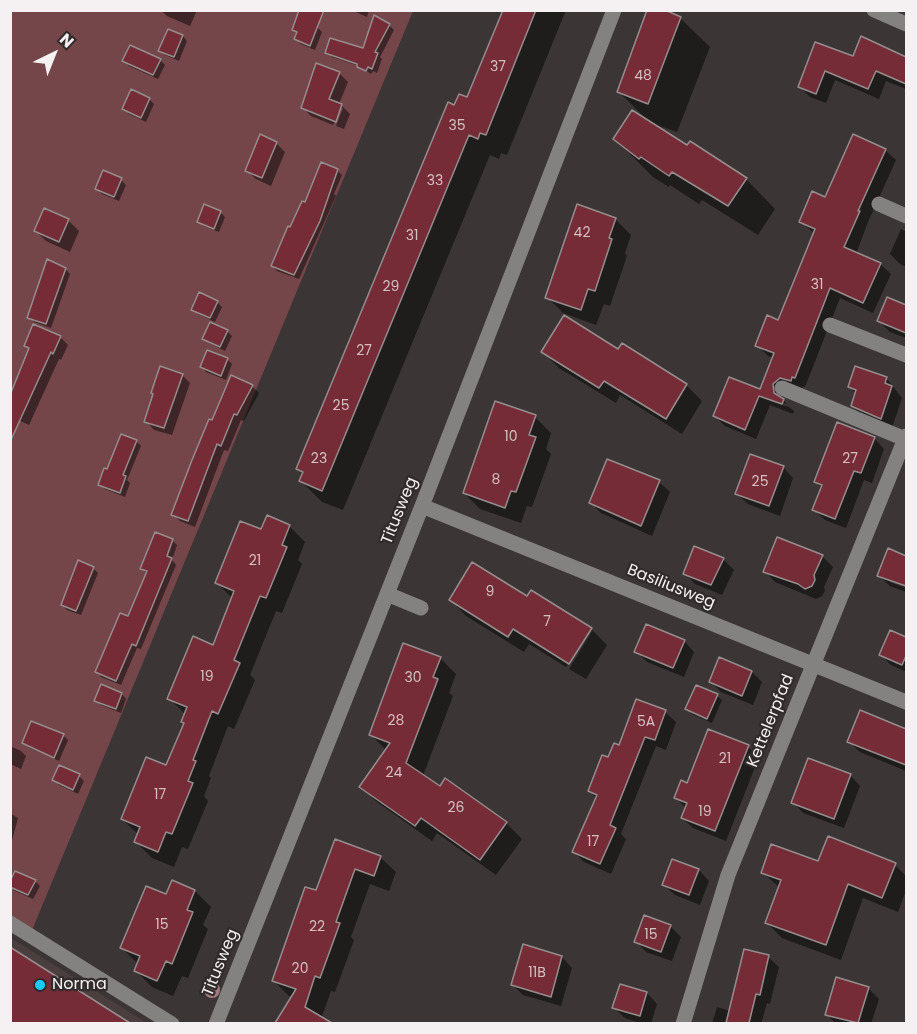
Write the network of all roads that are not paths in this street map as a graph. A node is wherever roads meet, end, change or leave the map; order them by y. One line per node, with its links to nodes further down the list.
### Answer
1 (614, 10): 10 (street, Titusweg)
2 (874, 10): 3 (street)
3 (906, 24)
4 (879, 204): 5 (street)
5 (906, 216)
6 (830, 325): 7 (street)
7 (906, 355)
8 (782, 388): 9 (street)
9 (906, 438): 13 (street, Kettelerpfad)
10 (422, 506): 11 (street, Titusweg); 13 (street, Basiliusweg)
11 (387, 594): 12 (street); 17 (street, Titusweg)
12 (421, 608)
13 (814, 664): 14 (street, Basiliusweg); 18 (street, Kettelerpfad)
14 (906, 702)
15 (10, 923): 16 (street)
16 (171, 1023)
17 (216, 1023)
18 (683, 1023)

